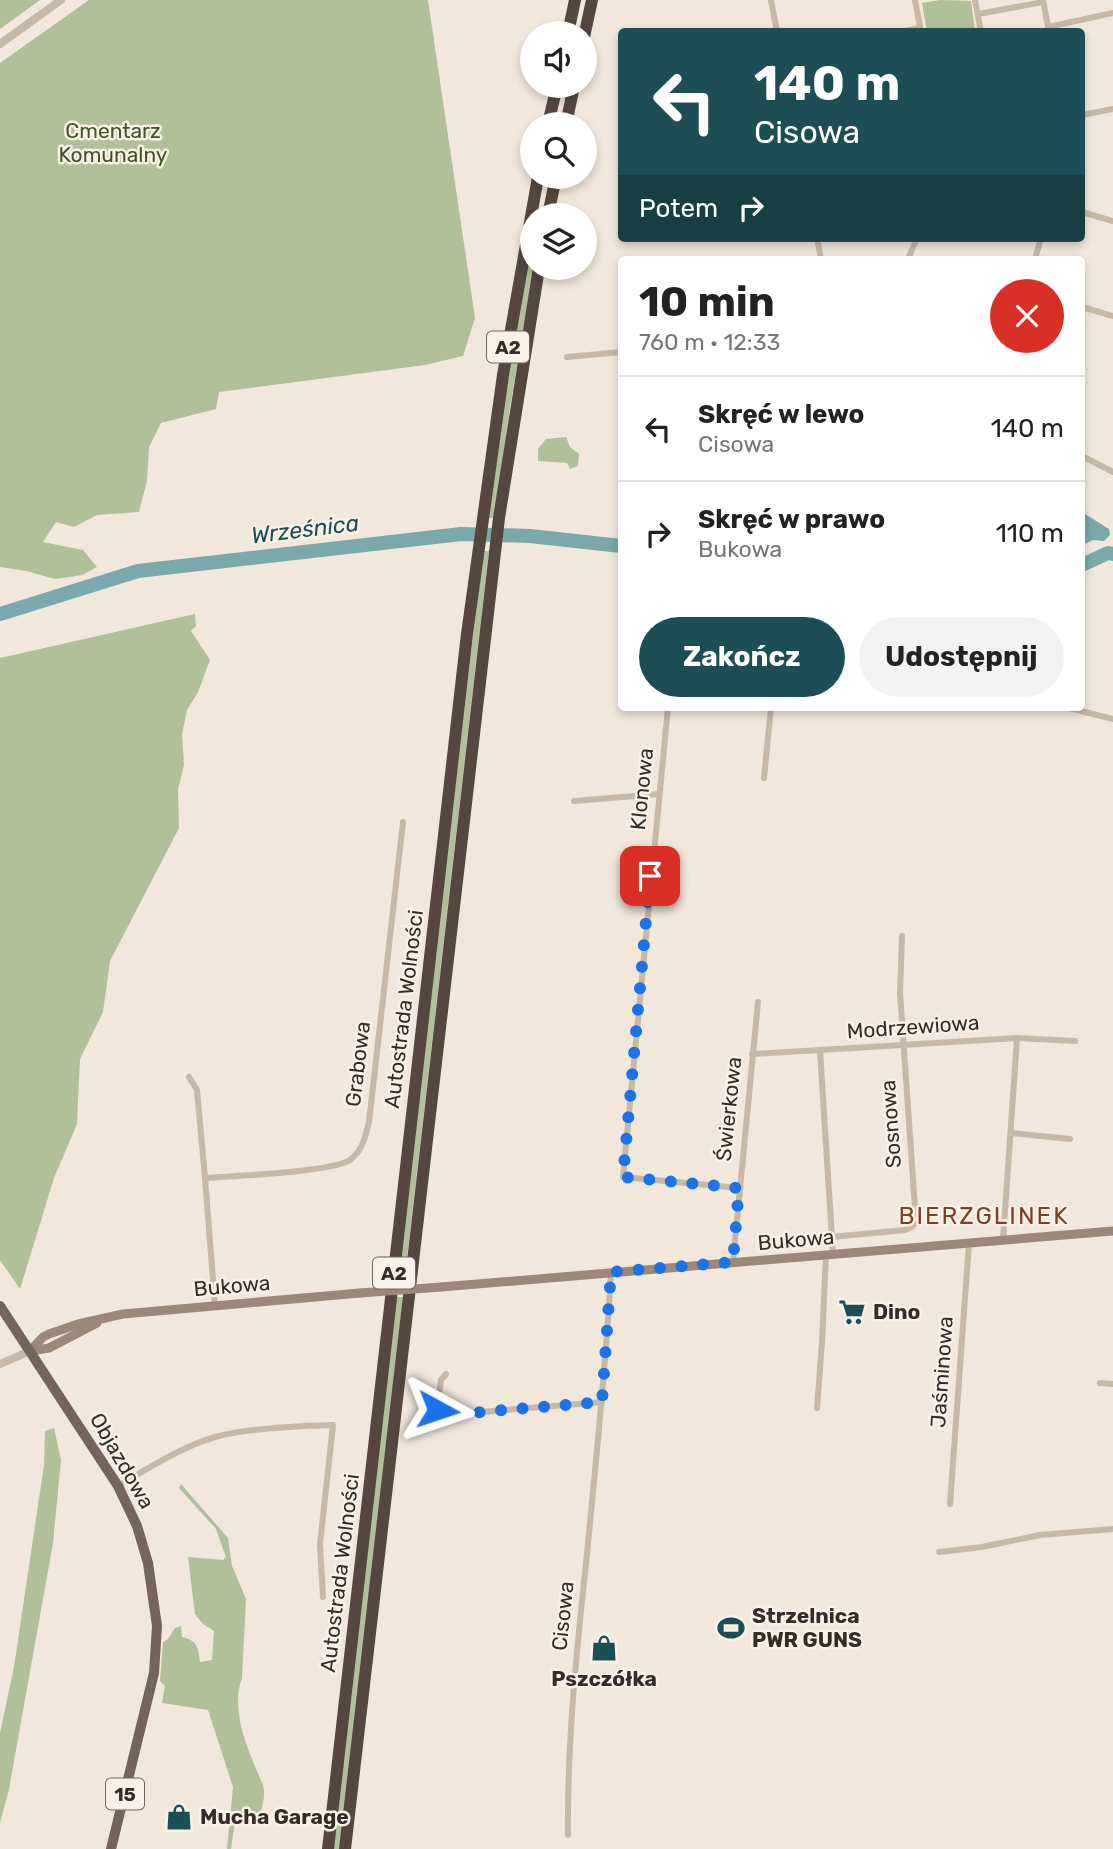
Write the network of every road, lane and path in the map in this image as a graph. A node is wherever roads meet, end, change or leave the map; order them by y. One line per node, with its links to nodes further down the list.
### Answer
1 (61, 0): 17 (street)
2 (575, 0): 10 (highway)
3 (592, 0): 11 (highway)
4 (771, 0): 12 (street)
5 (915, 0): 13 (street)
6 (975, 0): 9 (street)
7 (1043, 1): 9 (street); 15 (street)
8 (1113, 13): 16 (street)
9 (978, 14): 14 (street)
10 (571, 21)
11 (587, 21)
12 (776, 28)
13 (920, 28)
14 (980, 28)
15 (1049, 28)
16 (1053, 28)
17 (0, 44)
18 (1113, 109): 19 (street)
19 (1085, 114)
20 (536, 189): 73 (highway, Autostrada Wolności / A2)
21 (1085, 213): 22 (street)
22 (1113, 222)
23 (537, 280): 74 (highway, Autostrada Wolności / A2)
24 (1085, 308): 25 (street)
25 (1113, 316)
26 (618, 352): 27 (street)
27 (567, 357)
28 (1085, 458): 29 (street)
29 (1113, 472)
30 (668, 711): 35 (street, Klonowa)
31 (771, 711): 34 (street)
32 (1081, 711): 33 (street)
33 (1113, 719)
34 (764, 778)
35 (659, 794): 36 (street); 49 (street, Klonowa)
36 (574, 801)
37 (403, 822): 48 (street, Grabowa)
38 (902, 936): 42 (street, Sosnowa)
39 (758, 1002): 44 (street, Świerkowa)
40 (1017, 1038): 41 (street, Modrzewiowa); 42 (street, Modrzewiowa); 46 (street)
41 (1075, 1041)
42 (904, 1045): 43 (street, Modrzewiowa); 51 (street, Sosnowa)
43 (820, 1050): 44 (street, Modrzewiowa); 51 (street)
44 (752, 1054): 49 (street, Świerkowa)
45 (188, 1077): 48 (street)
46 (1011, 1133): 47 (street); 52 (street)
47 (1070, 1139)
48 (205, 1178): 58 (street)
49 (739, 1188): 55 (street, Świerkowa)
50 (1113, 1231): 52 (main road, Bukowa)
51 (831, 1237): 54 (street)
52 (1003, 1240): 53 (main road, Bukowa)
53 (969, 1243): 54 (main road, Bukowa); 67 (street, Jaśminowa)
54 (829, 1255): 55 (main road, Bukowa); 65 (street)
55 (733, 1262): 56 (main road, Bukowa)
56 (611, 1272): 58 (main road, Bukowa, bridge); 64 (street, Cisowa)
57 (0, 1306): 59 (main road, 15)
58 (215, 1306): 59 (main road, Bukowa)
59 (30, 1351): 60 (street); 66 (main road, Objazdowa / 15)
60 (0, 1364)
61 (446, 1374): 64 (street)
62 (1100, 1383): 63 (street)
63 (1113, 1384)
64 (602, 1402): 71 (street, Cisowa)
65 (817, 1408)
66 (118, 1486): 70 (street); 72 (main road, Objazdowa / 15)
67 (950, 1504)
68 (1113, 1529): 69 (street)
69 (939, 1552)
70 (323, 1597)
71 (568, 1835)
72 (111, 1849)
73 (328, 1849)
74 (345, 1849)

